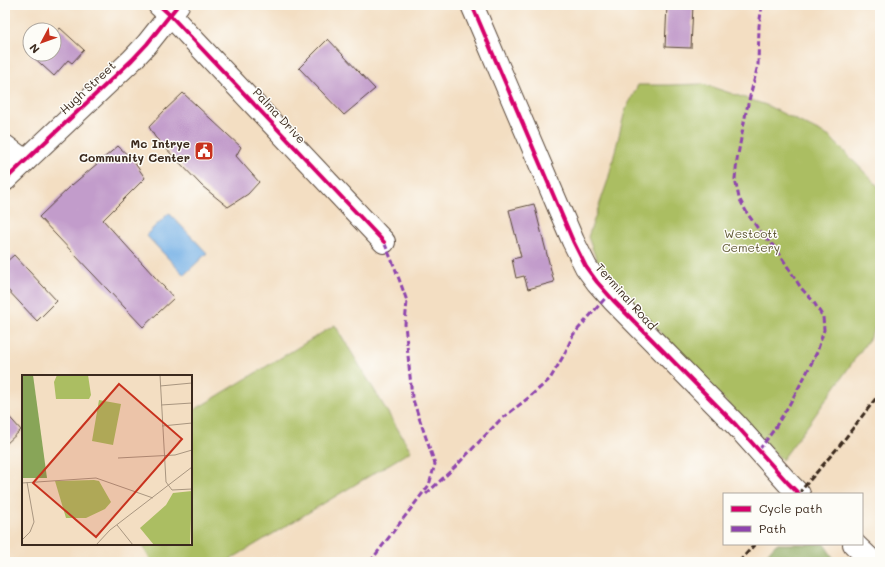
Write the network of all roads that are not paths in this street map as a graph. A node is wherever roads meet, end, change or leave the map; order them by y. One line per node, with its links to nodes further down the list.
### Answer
1 (472, 5): 7 (street, Terminal Road)
2 (169, 8): 4 (street, Hugh Street); 6 (street, Palma Drive)
3 (5, 146): 4 (street)
4 (25, 161): 5 (street, Hugh Street)
5 (5, 180)
6 (384, 242)
7 (798, 493)
8 (855, 545): 9 (street)
9 (873, 562)

